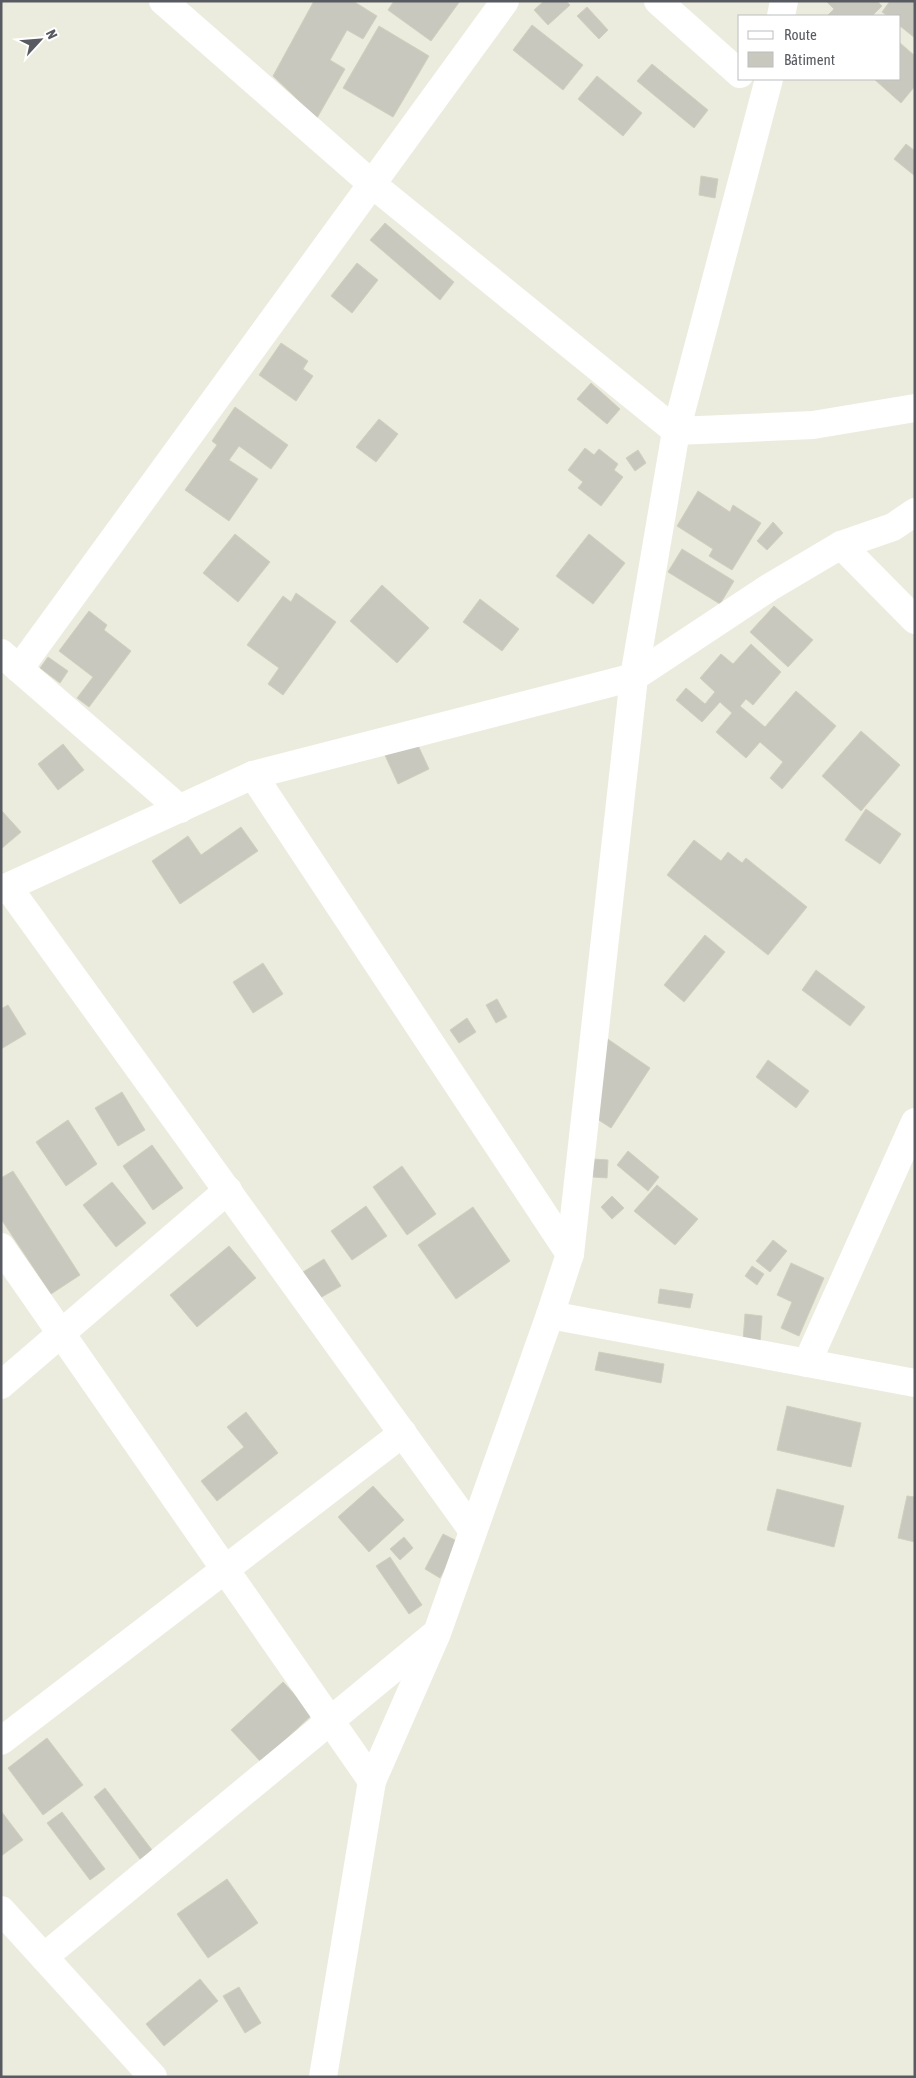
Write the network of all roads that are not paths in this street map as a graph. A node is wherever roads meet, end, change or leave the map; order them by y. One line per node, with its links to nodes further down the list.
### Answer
1 (163, 1): 9 (street)
2 (505, 1): 9 (street)
3 (658, 1): 6 (street)
4 (784, 1): 5 (street)
5 (781, 15)
6 (738, 72)
7 (747, 80): 8 (street)
8 (767, 88): 11 (street)
9 (372, 184): 11 (street); 15 (street)
10 (915, 408): 11 (street)
11 (676, 431): 16 (street)
12 (915, 512): 13 (street)
13 (841, 545): 14 (street); 16 (street)
14 (915, 620)
15 (10, 661): 18 (street)
16 (634, 677): 17 (street); 23 (street)
17 (253, 775): 18 (street); 23 (street)
18 (180, 809): 19 (street)
19 (5, 888): 21 (street)
20 (915, 1122): 26 (street)
21 (228, 1190): 25 (street); 29 (street)
22 (1, 1247): 25 (street)
23 (570, 1254): 24 (street)
24 (550, 1315): 26 (street); 30 (street)
25 (62, 1334): 28 (street); 31 (street)
26 (807, 1363): 27 (street)
27 (915, 1383)
28 (1, 1385)
29 (403, 1433): 30 (street); 31 (street)
30 (473, 1531): 32 (street)
31 (226, 1570): 33 (street); 34 (street)
32 (437, 1633): 33 (street); 35 (street)
33 (330, 1721): 35 (street); 37 (street)
34 (1, 1741)
35 (372, 1781): 39 (street)
36 (1, 1910): 37 (street)
37 (44, 1957): 38 (street)
38 (153, 2077)
39 (322, 2077)

